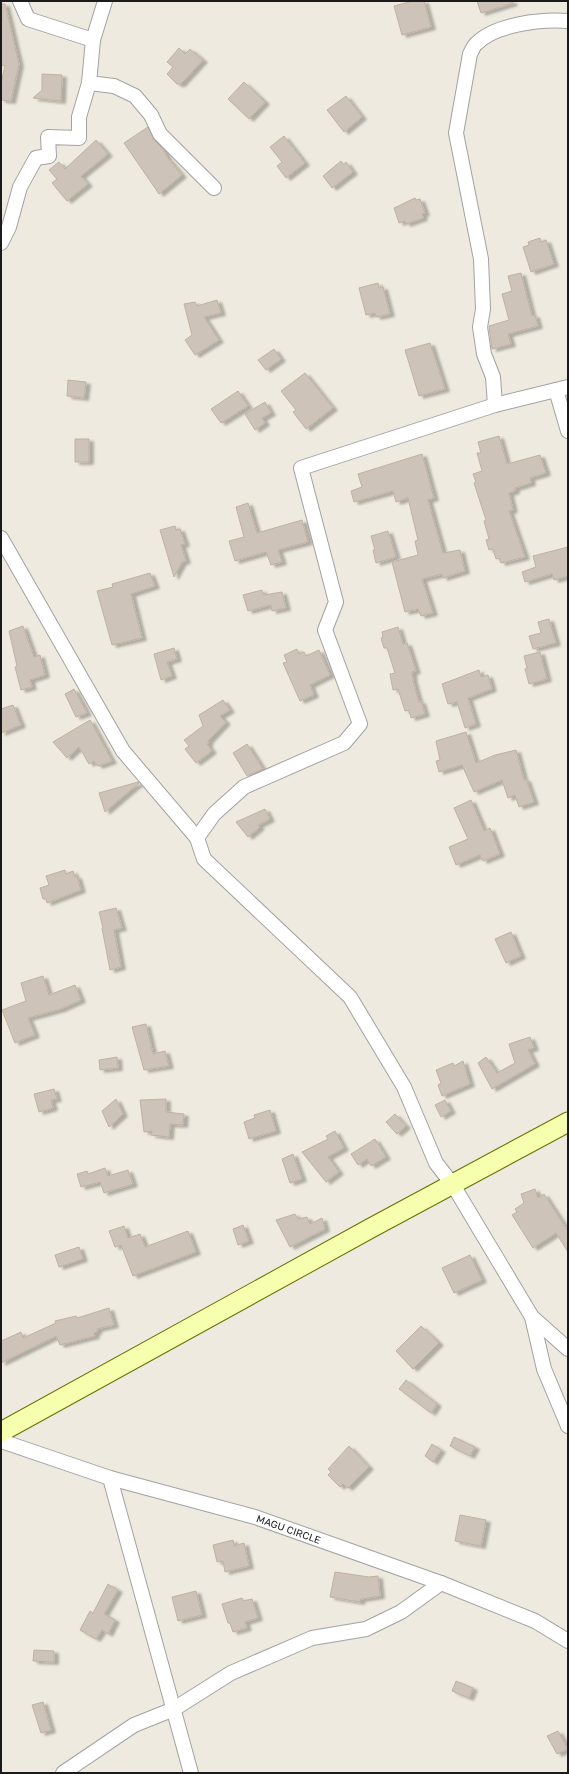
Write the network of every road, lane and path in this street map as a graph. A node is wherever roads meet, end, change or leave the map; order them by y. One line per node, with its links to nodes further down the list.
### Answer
1 (20, 1): 4 (street)
2 (105, 1): 4 (street)
3 (568, 21): 9 (street)
4 (93, 40): 5 (street)
5 (89, 83): 6 (street); 7 (street)
6 (214, 188)
7 (1, 243)
8 (562, 389): 9 (street); 10 (street)
9 (495, 405): 12 (street)
10 (568, 431)
11 (1, 538): 12 (street)
12 (197, 838): 14 (street)
13 (568, 1122): 14 (main road)
14 (453, 1184): 15 (street); 18 (main road)
15 (532, 1317): 16 (street); 17 (street)
16 (568, 1349)
17 (568, 1426)
18 (1, 1432)
19 (1, 1441): 20 (street, MAGU CIRCLE)
20 (110, 1478): 21 (street, MAGU CIRCLE); 23 (street)
21 (441, 1583): 22 (street, MAGU CIRCLE); 23 (street)
22 (568, 1641)
23 (174, 1709): 24 (street); 25 (street)
24 (63, 1773)
25 (191, 1773)

